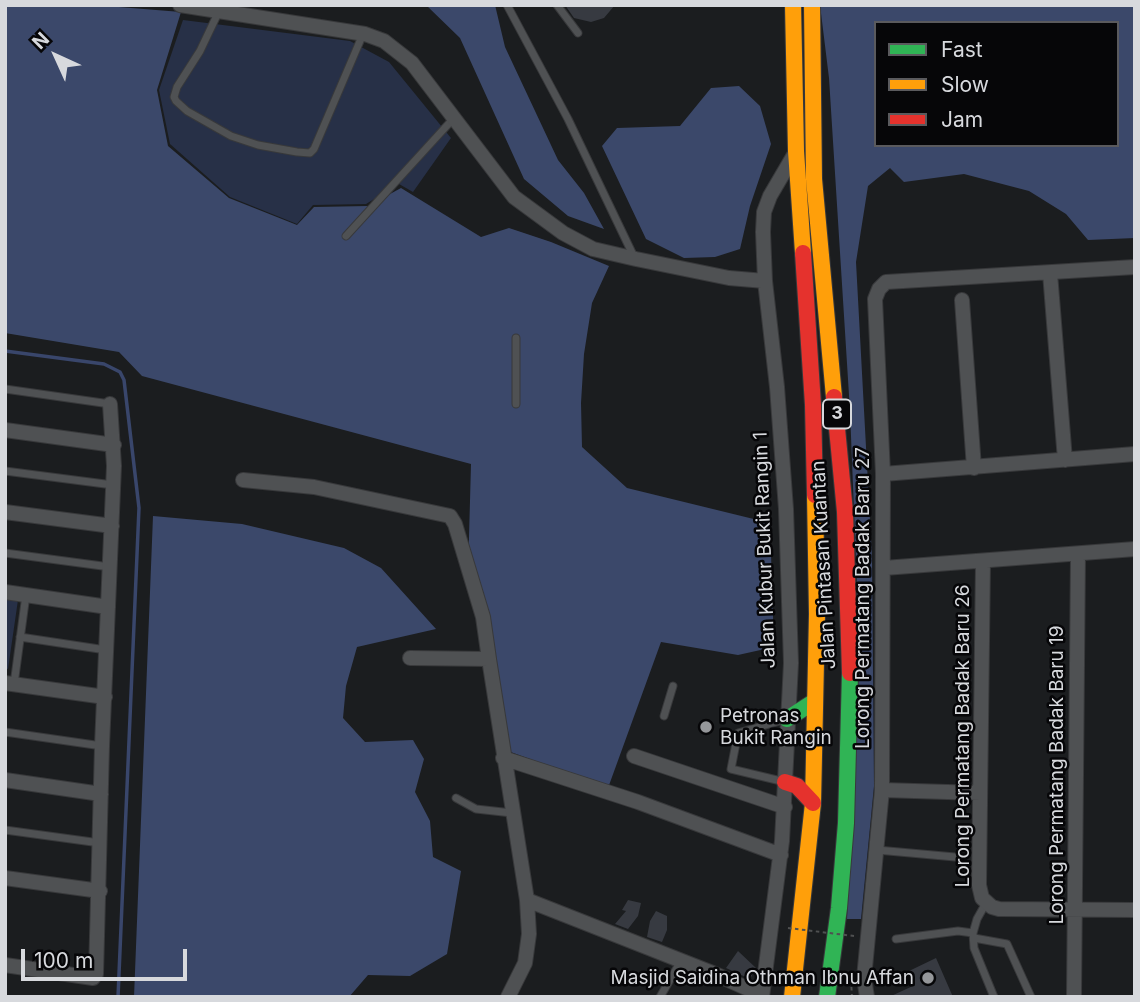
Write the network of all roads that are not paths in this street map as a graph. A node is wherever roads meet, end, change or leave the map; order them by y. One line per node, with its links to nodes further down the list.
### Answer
1 (180, 5): 6 (street)
2 (507, 5): 12 (lane)
3 (557, 5): 7 (lane)
4 (793, 5): 10 (highway, Jalan Pintasan Kuantan / 3)
5 (812, 5): 78 (highway, Jalan Pintasan Kuantan / 3)
6 (219, 11): 8 (street); 8 (lane)
7 (578, 33)
8 (363, 34): 9 (street)
9 (453, 118): 11 (lane); 12 (street)
10 (796, 151): 15 (street, Jalan Kubur Bukit Rangin 1); 41 (highway, Jalan Pintasan Kuantan / 3)
11 (346, 236)
12 (636, 259): 15 (street)
13 (1135, 267): 14 (street, Lorong Permatang Badak Baru 27)
14 (1050, 273): 24 (street); 27 (street, Lorong Permatang Badak Baru 27)
15 (765, 281): 51 (street, Jalan Kubur Bukit Rangin 1)
16 (962, 300): 25 (street)
17 (516, 338): 20 (lane)
18 (5, 389): 19 (lane)
19 (110, 404): 22 (street)
20 (516, 404)
21 (5, 430): 22 (street)
22 (114, 444): 29 (street)
23 (1135, 454): 24 (street)
24 (1065, 460): 25 (street)
25 (974, 468): 27 (street)
26 (5, 471): 29 (lane)
27 (883, 474): 37 (street, Lorong Permatang Badak Baru 27)
28 (243, 480): 45 (street)
29 (113, 485): 31 (street)
30 (5, 512): 31 (street)
31 (111, 526): 36 (street)
32 (1135, 549): 34 (street)
33 (5, 553): 36 (lane)
34 (1078, 554): 35 (street); 74 (street, Lorong Permatang Badak Baru 19)
35 (982, 561): 37 (street); 59 (street, Lorong Permatang Badak Baru 26)
36 (110, 567): 40 (street)
37 (884, 568): 58 (street, Lorong Permatang Badak Baru 27)
38 (5, 592): 39 (street)
39 (26, 595): 40 (street); 42 (lane)
40 (108, 607): 43 (street)
41 (817, 614): 49 (highway, Jalan Pintasan Kuantan / 3); 85 (highway)
42 (20, 637): 43 (lane); 46 (lane)
43 (107, 650): 48 (street)
44 (410, 658): 45 (street)
45 (489, 659): 55 (street)
46 (10, 684): 48 (street)
47 (673, 686): 50 (lane)
48 (105, 697): 53 (street)
49 (815, 701): 51 (highway); 62 (highway, Jalan Pintasan Kuantan / 3)
50 (664, 716)
51 (787, 719): 57 (street, Jalan Kubur Bukit Rangin 1); 57 (lane)
52 (5, 732): 53 (lane)
53 (102, 746): 60 (street)
54 (634, 756): 63 (street)
55 (503, 758): 64 (street); 68 (street)
56 (5, 780): 60 (street)
57 (785, 782): 62 (highway); 63 (street, Jalan Kubur Bukit Rangin 1)
58 (882, 790): 59 (street); 67 (street, Lorong Permatang Badak Baru 27)
59 (979, 793): 73 (street, Lorong Permatang Badak Baru 26)
60 (102, 794): 66 (street)
61 (456, 798): 64 (lane)
62 (813, 803): 84 (highway, Jalan Pintasan Kuantan / 3)
63 (785, 807): 68 (street, Jalan Kubur Bukit Rangin 1)
64 (512, 813): 72 (street)
65 (5, 830): 66 (lane)
66 (100, 843): 71 (street)
67 (877, 850): 69 (lane); 88 (street, Lorong Permatang Badak Baru 27)
68 (781, 855): 81 (street, Jalan Kubur Bukit Rangin 1)
69 (955, 857)
70 (5, 878): 71 (street)
71 (100, 891): 80 (street)
72 (527, 900): 79 (street); 82 (street)
73 (986, 903): 74 (street, Lorong Permatang Badak Baru 26); 76 (lane)
74 (1075, 909): 75 (street, Lorong Permatang Badak Baru 26); 91 (street, Lorong Permatang Badak Baru 19)
75 (1135, 910)
76 (973, 936): 77 (lane); 89 (lane); 90 (lane)
77 (896, 939)
78 (833, 956): 86 (highway, Jalan Pintasan Kuantan / 3); 87 (highway)
79 (681, 961): 81 (street); 83 (lane)
80 (6, 969)
81 (762, 996)
82 (508, 997)
83 (660, 997)
84 (792, 997)
85 (802, 997)
86 (827, 997)
87 (834, 997)
88 (866, 997)
89 (994, 997)
90 (1031, 997)
91 (1074, 997)

